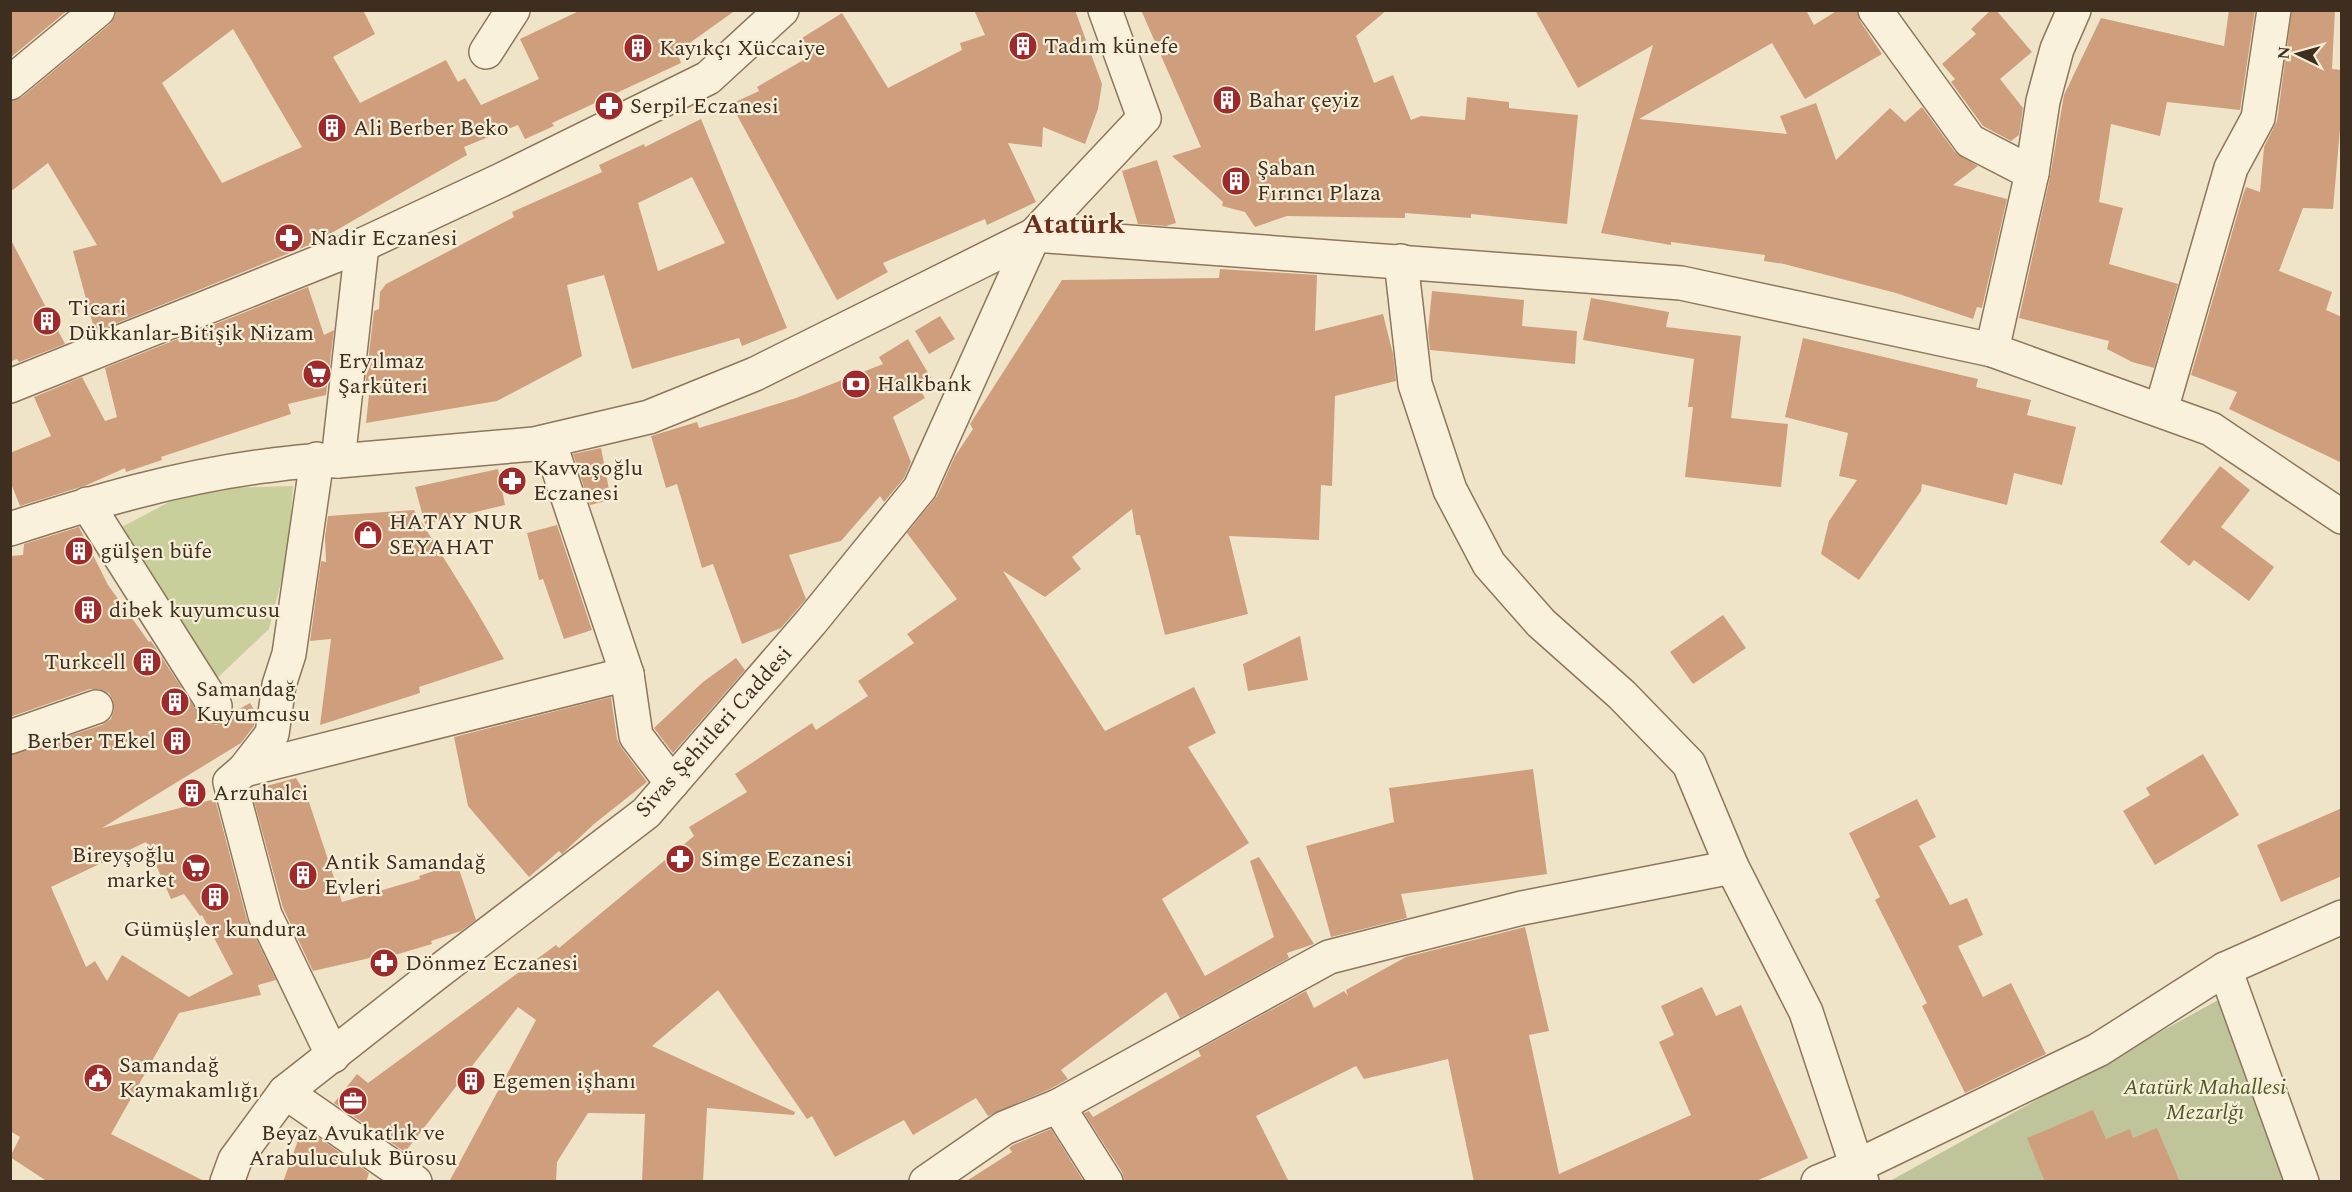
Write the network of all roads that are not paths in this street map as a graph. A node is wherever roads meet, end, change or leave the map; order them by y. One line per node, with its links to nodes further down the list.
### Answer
1 (98, 10): 9 (street)
2 (513, 10): 8 (street)
3 (782, 10): 12 (street)
4 (1106, 10): 11 (street)
5 (1875, 10): 10 (street)
6 (2074, 10): 10 (street)
7 (2274, 10): 16 (street)
8 (486, 52)
9 (10, 83)
10 (2032, 172): 14 (street)
11 (1034, 235): 13 (street); 17 (street); 27 (street, Sivas Şehitleri Caddesi)
12 (362, 245): 15 (street); 18 (street)
13 (1401, 261): 14 (street); 28 (street)
14 (1992, 350): 16 (street)
15 (10, 386)
16 (2161, 410): 19 (street)
17 (549, 441): 18 (street); 22 (street)
18 (328, 460): 20 (street); 26 (street)
19 (2336, 503)
20 (87, 504): 21 (street); 23 (street)
21 (10, 529)
22 (627, 674): 26 (street); 27 (street)
23 (215, 706)
24 (96, 707): 25 (street)
25 (10, 737)
26 (244, 770): 31 (street)
27 (672, 783): 31 (street, Sivas Şehitleri Caddesi)
28 (1732, 867): 33 (street); 34 (street)
29 (2342, 917): 30 (street)
30 (2225, 969): 34 (street); 40 (street)
31 (333, 1056): 32 (street, Sivas Şehitleri Caddesi)
32 (285, 1092): 35 (street, Sivas Şehitleri Caddesi); 36 (street)
33 (1058, 1106): 37 (street); 38 (street)
34 (1859, 1174): 39 (street)
35 (227, 1182)
36 (416, 1182)
37 (926, 1182)
38 (1106, 1182)
39 (1818, 1182)
40 (2302, 1182)

